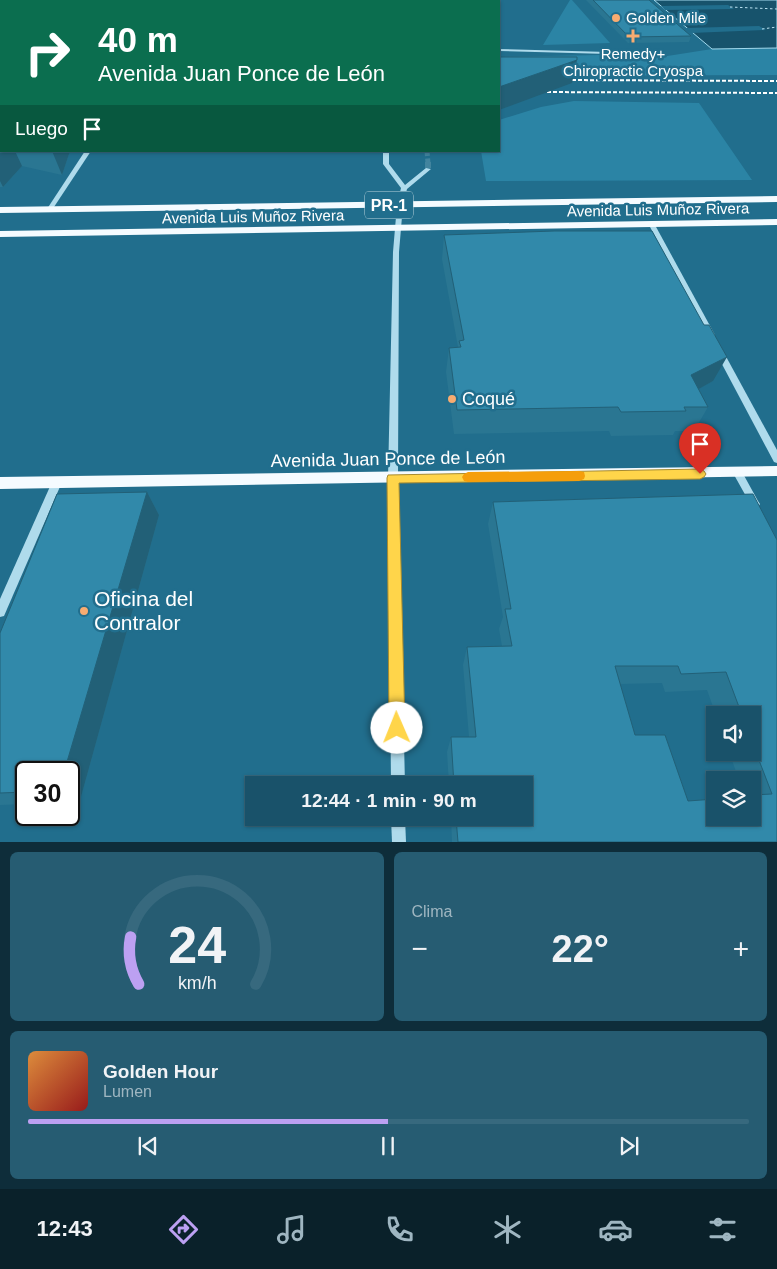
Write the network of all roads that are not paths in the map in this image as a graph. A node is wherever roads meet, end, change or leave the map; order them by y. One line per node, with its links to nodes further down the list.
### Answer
1 (500, 50): 2 (street)
2 (645, 54)
3 (87, 152): 9 (street)
4 (386, 152): 6 (street)
5 (428, 170): 6 (street)
6 (404, 188): 8 (street)
7 (777, 199): 8 (main road, Avenida Luis Muñoz Rivera / PR-1)
8 (400, 204): 9 (main road, Avenida Luis Muñoz Rivera / PR-1); 13 (street)
9 (50, 209): 10 (main road, Avenida Luis Muñoz Rivera / PR-1)
10 (0, 210)
11 (777, 222): 12 (main road, Avenida Luis Muñoz Rivera / PR-1)
12 (652, 225): 13 (main road, Avenida Luis Muñoz Rivera / PR-1); 15 (street)
13 (397, 229): 14 (main road, Avenida Luis Muñoz Rivera / PR-1); 18 (street)
14 (0, 234)
15 (777, 459)
16 (777, 472): 17 (main road, Avenida Juan Ponce de León)
17 (738, 474): 18 (main road, Avenida Juan Ponce de León); 21 (street)
18 (393, 478): 19 (main road, Avenida Juan Ponce de León); 23 (street)
19 (56, 482): 20 (main road, Avenida Juan Ponce de León); 22 (street)
20 (0, 483)
21 (760, 514)
22 (0, 612)
23 (398, 776)
24 (398, 826): 25 (street)
25 (399, 842)

